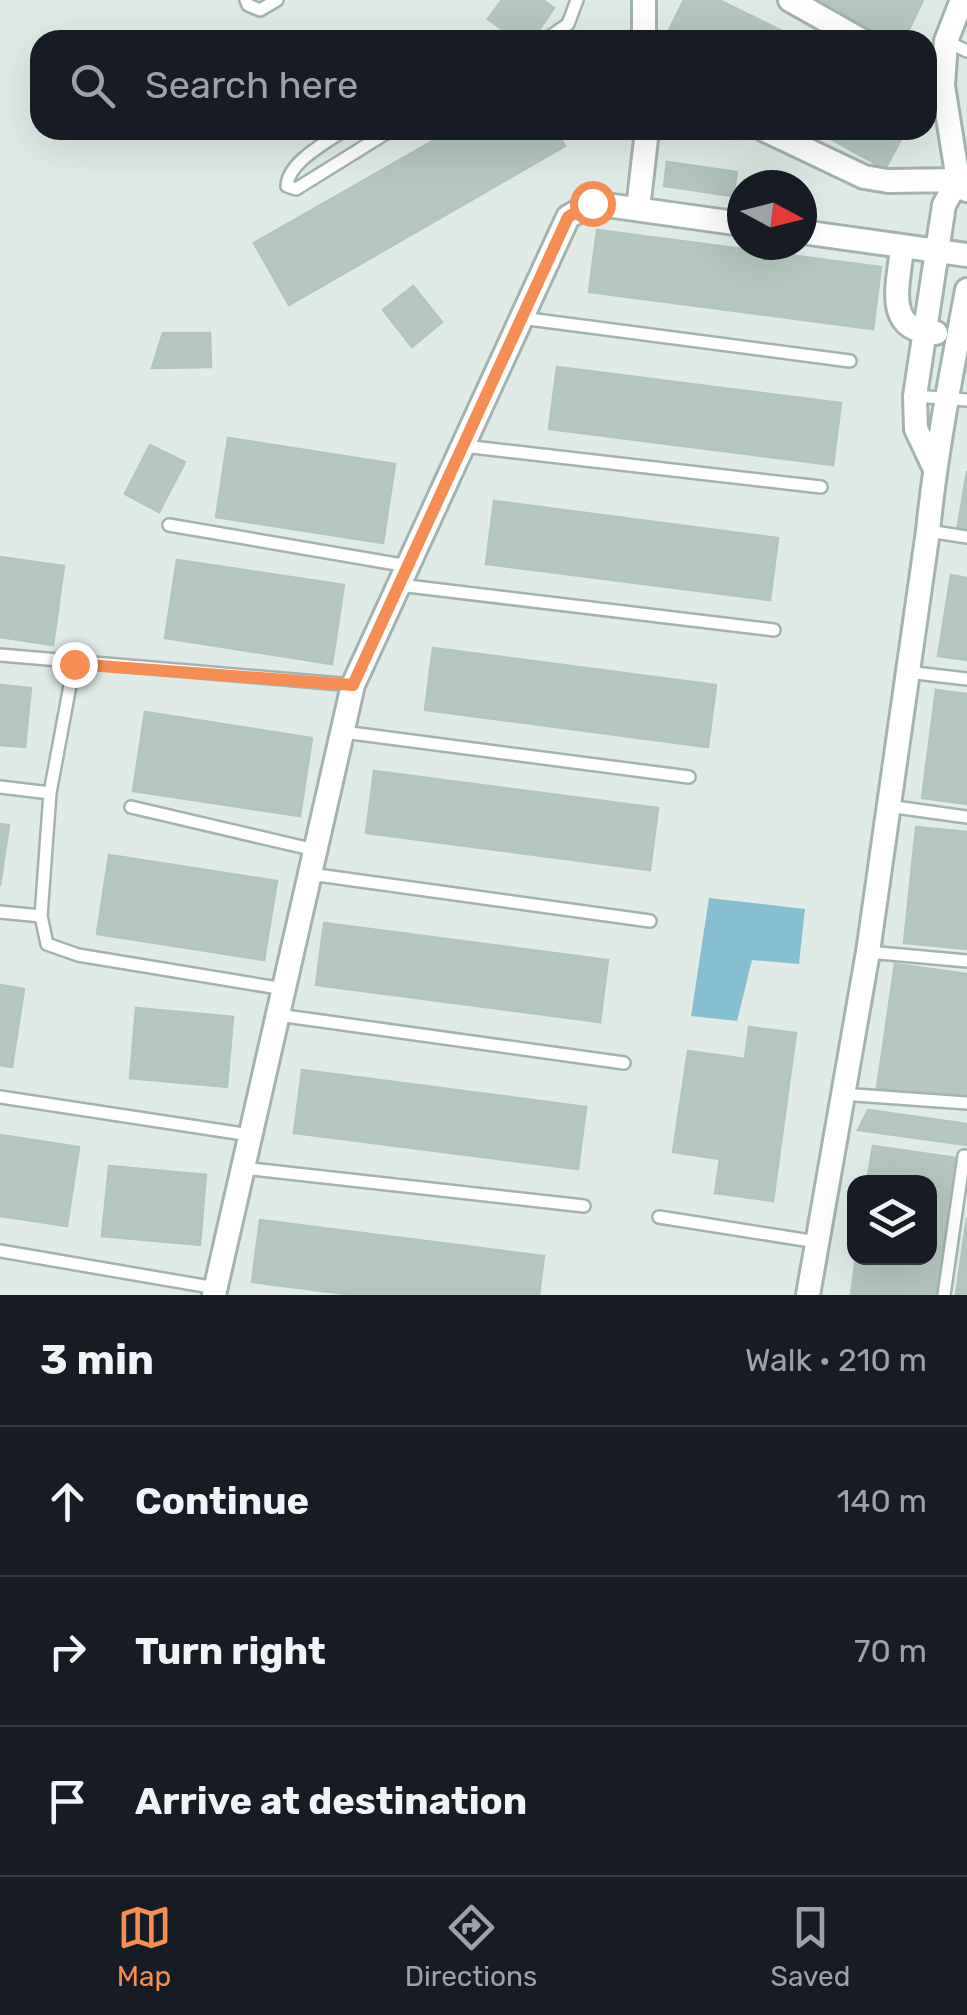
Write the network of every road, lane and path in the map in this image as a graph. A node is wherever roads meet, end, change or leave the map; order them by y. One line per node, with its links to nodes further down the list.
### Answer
1 (246, 0): 2 (lane)
2 (277, 0)
3 (578, 0): 7 (lane)
4 (644, 0): 8 (street)
5 (790, 0): 9 (street)
6 (962, 0): 10 (street)
7 (559, 30)
8 (644, 30)
9 (843, 30)
10 (957, 46): 11 (street)
11 (937, 79)
12 (937, 89): 17 (street)
13 (330, 140): 14 (lane)
14 (375, 140)
15 (646, 140): 18 (street)
16 (787, 140): 17 (street)
17 (964, 183): 25 (street)
18 (638, 208): 19 (street); 24 (street)
19 (727, 222)
20 (817, 234): 21 (street)
21 (902, 246): 22 (street); 25 (street)
22 (967, 254)
23 (967, 290): 26 (street)
24 (522, 318): 27 (lane); 30 (street)
25 (924, 333): 26 (street); 28 (street)
26 (959, 334): 29 (street)
27 (850, 361)
28 (916, 396): 29 (lane); 31 (street)
29 (957, 399): 31 (street)
30 (463, 446): 32 (lane); 36 (street)
31 (934, 467): 34 (street)
32 (821, 487)
33 (168, 525): 36 (lane)
34 (928, 531): 35 (lane); 40 (street)
35 (967, 537)
36 (404, 575): 37 (lane); 42 (street)
37 (774, 630)
38 (0, 655): 39 (lane)
39 (74, 664): 42 (lane); 46 (lane)
40 (907, 672): 41 (lane); 48 (street)
41 (967, 679)
42 (353, 685): 43 (street)
43 (342, 732): 44 (lane); 50 (street)
44 (689, 777)
45 (0, 787): 46 (lane)
46 (50, 793): 53 (lane)
47 (130, 806): 50 (lane)
48 (888, 806): 49 (lane); 55 (street)
49 (967, 817)
50 (315, 850): 51 (street)
51 (310, 874): 54 (lane); 57 (street)
52 (0, 912): 53 (lane)
53 (40, 916): 57 (lane)
54 (650, 921)
55 (868, 952): 56 (lane); 60 (street)
56 (967, 962)
57 (284, 989): 58 (street)
58 (278, 1014): 59 (lane); 63 (street)
59 (624, 1063)
60 (841, 1094): 62 (lane); 68 (street)
61 (0, 1097): 63 (lane)
62 (967, 1104)
63 (250, 1135): 65 (street)
64 (964, 1156): 72 (lane)
65 (243, 1168): 66 (lane); 70 (street)
66 (584, 1206)
67 (659, 1217): 68 (lane)
68 (817, 1242): 71 (street)
69 (0, 1251): 70 (lane)
70 (215, 1292)
71 (808, 1295)
72 (944, 1295)

